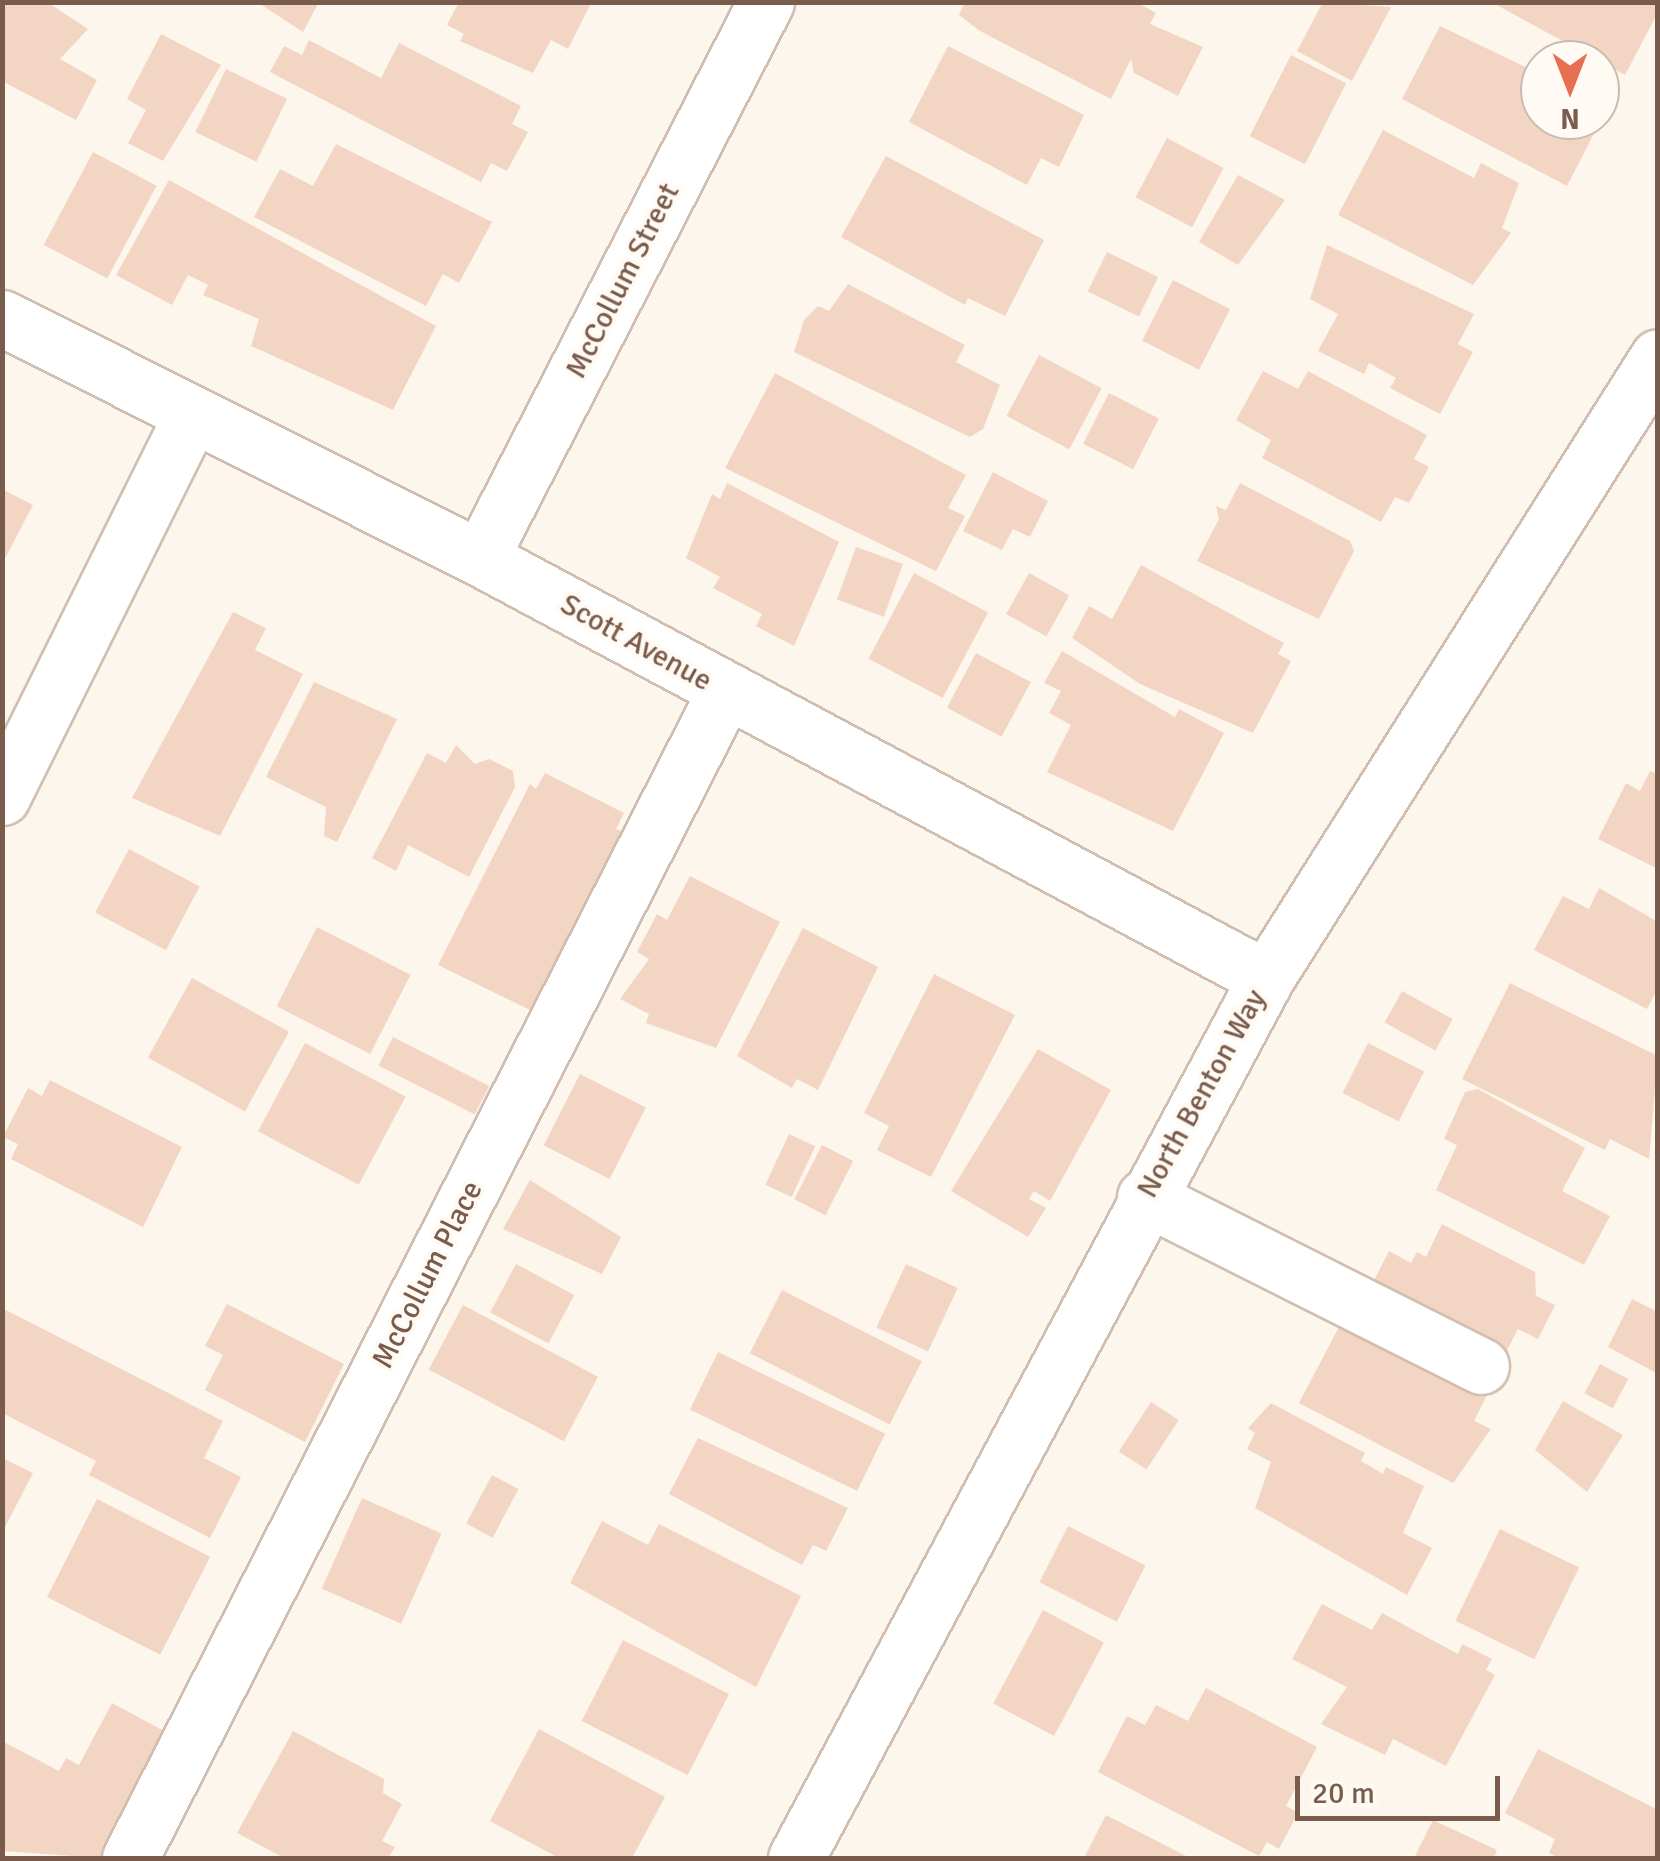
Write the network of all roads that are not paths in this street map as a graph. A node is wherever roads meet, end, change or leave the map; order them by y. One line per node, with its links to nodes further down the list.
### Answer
1 (766, 2): 5 (street, McCollum Street)
2 (2, 318): 4 (street, Scott Avenue)
3 (1658, 357): 8 (street, North Benton Way)
4 (190, 419): 5 (street, Scott Avenue); 7 (street)
5 (480, 558): 6 (street, Scott Avenue)
6 (725, 692): 8 (street, Scott Avenue); 11 (street, McCollum Place)
7 (2, 797)
8 (1266, 978): 9 (street, North Benton Way)
9 (1145, 1198): 10 (street); 12 (street, North Benton Way)
10 (1481, 1366)
11 (130, 1858)
12 (796, 1858)

